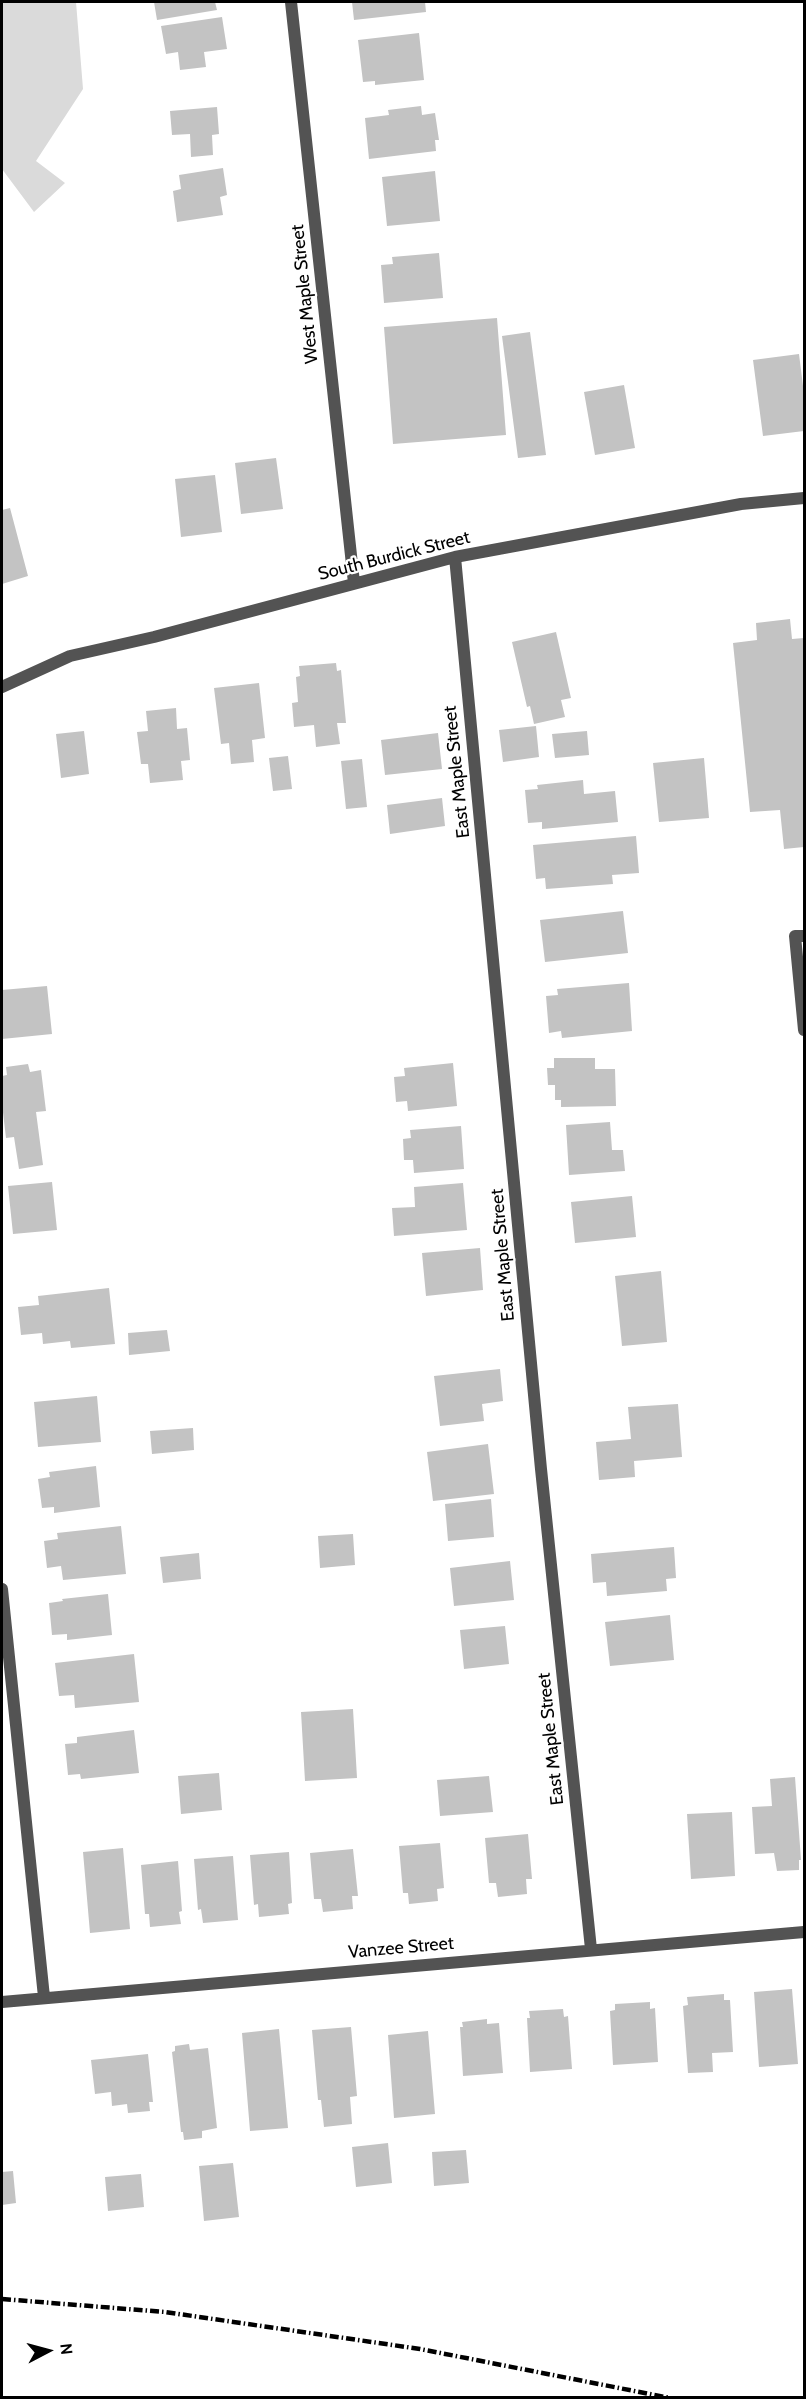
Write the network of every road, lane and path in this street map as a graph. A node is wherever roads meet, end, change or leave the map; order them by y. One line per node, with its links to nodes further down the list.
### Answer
1 (291, 2): 4 (street, West Maple Street)
2 (804, 498): 3 (street, South Burdick Street)
3 (455, 557): 4 (street, South Burdick Street); 10 (street, East Maple Street)
4 (354, 583): 5 (street, South Burdick Street)
5 (2, 687)
6 (804, 936): 7 (street)
7 (804, 1030)
8 (2, 1589): 11 (street)
9 (804, 1932): 10 (street, Vanzee Street)
10 (591, 1949): 11 (street, Vanzee Street)
11 (44, 1998): 12 (street, Vanzee Street)
12 (2, 2002)

